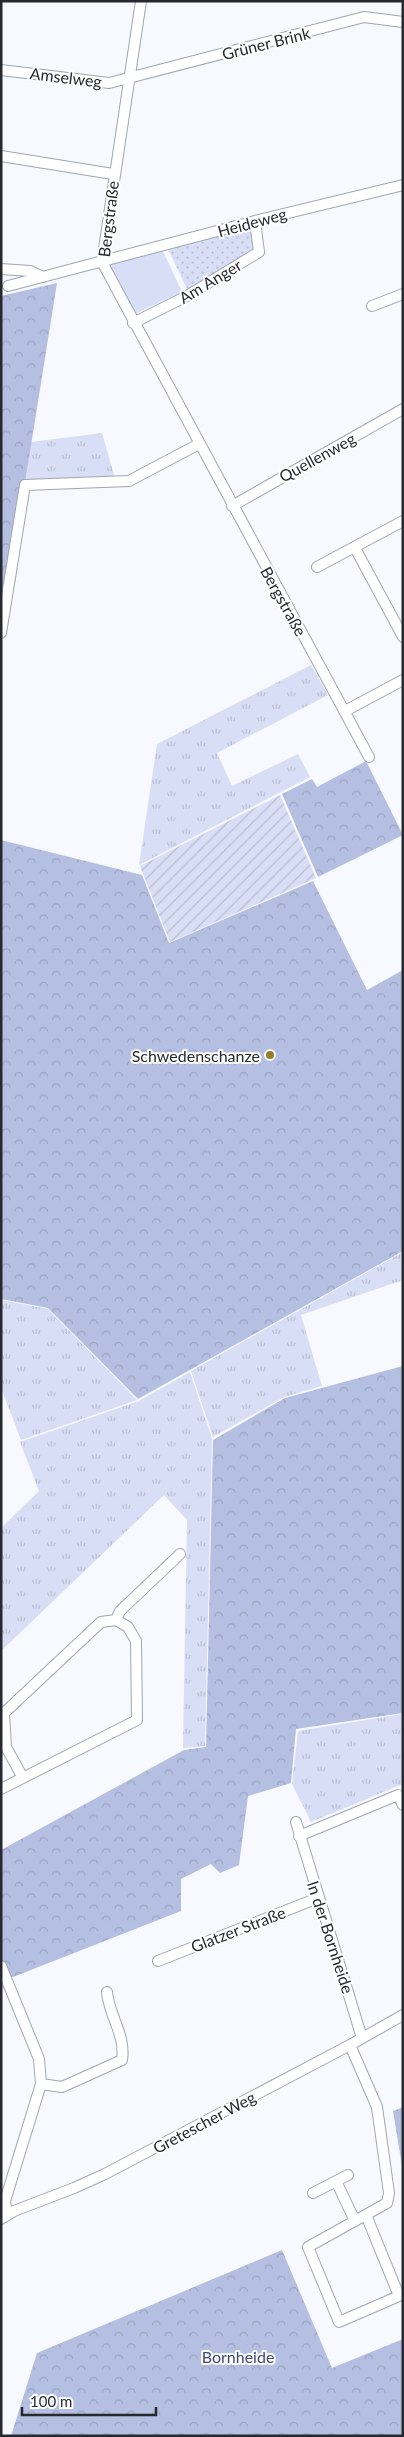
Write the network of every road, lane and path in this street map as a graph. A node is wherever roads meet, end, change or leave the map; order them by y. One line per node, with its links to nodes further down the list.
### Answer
1 (141, 1): 4 (street, Bergstraße)
2 (403, 22): 4 (street, Grüner Brink)
3 (1, 70): 4 (street, Amselweg)
4 (130, 78): 6 (street, Bergstraße)
5 (1, 156): 6 (street)
6 (114, 174): 9 (street, Bergstraße)
7 (403, 185): 8 (street, Heideweg)
8 (255, 221): 9 (street, Heideweg); 15 (street, Am Anger)
9 (102, 262): 11 (street, Heideweg); 15 (street, Bergstraße)
10 (1, 269): 11 (street)
11 (43, 277): 12 (street, Heideweg)
12 (8, 286)
13 (403, 294): 14 (street)
14 (372, 306)
15 (134, 323): 17 (street, Bergstraße)
16 (403, 409): 18 (street, Quellenweg)
17 (199, 444): 18 (street, Bergstraße); 22 (street)
18 (232, 506): 25 (street, Bergstraße)
19 (403, 521): 20 (street)
20 (355, 548): 21 (street); 23 (street)
21 (317, 567)
22 (1, 632)
23 (403, 637)
24 (403, 680): 25 (street)
25 (345, 711): 26 (street, Bergstraße)
26 (369, 758)
27 (180, 1554): 28 (street)
28 (116, 1620): 29 (street); 29 (street)
29 (23, 1778): 30 (street)
30 (1, 1789)
31 (403, 1805): 33 (street)
32 (296, 1822): 33 (street, In der Bornheide)
33 (299, 1836): 34 (street, In der Bornheide)
34 (318, 1898): 35 (street, Glatzer Straße); 39 (street, In der Bornheide)
35 (158, 1961)
36 (1, 1966): 41 (street)
37 (107, 1992): 41 (street)
38 (403, 2015): 39 (street, Gretescher Weg)
39 (362, 2038): 40 (street, Gretescher Weg)
40 (350, 2045): 45 (street); 46 (street, Gretescher Weg)
41 (40, 2084): 46 (street)
42 (348, 2175): 43 (street)
43 (336, 2181): 44 (street); 47 (street)
44 (313, 2192)
45 (366, 2215): 47 (street); 47 (street)
46 (4, 2217)
47 (355, 2221)

